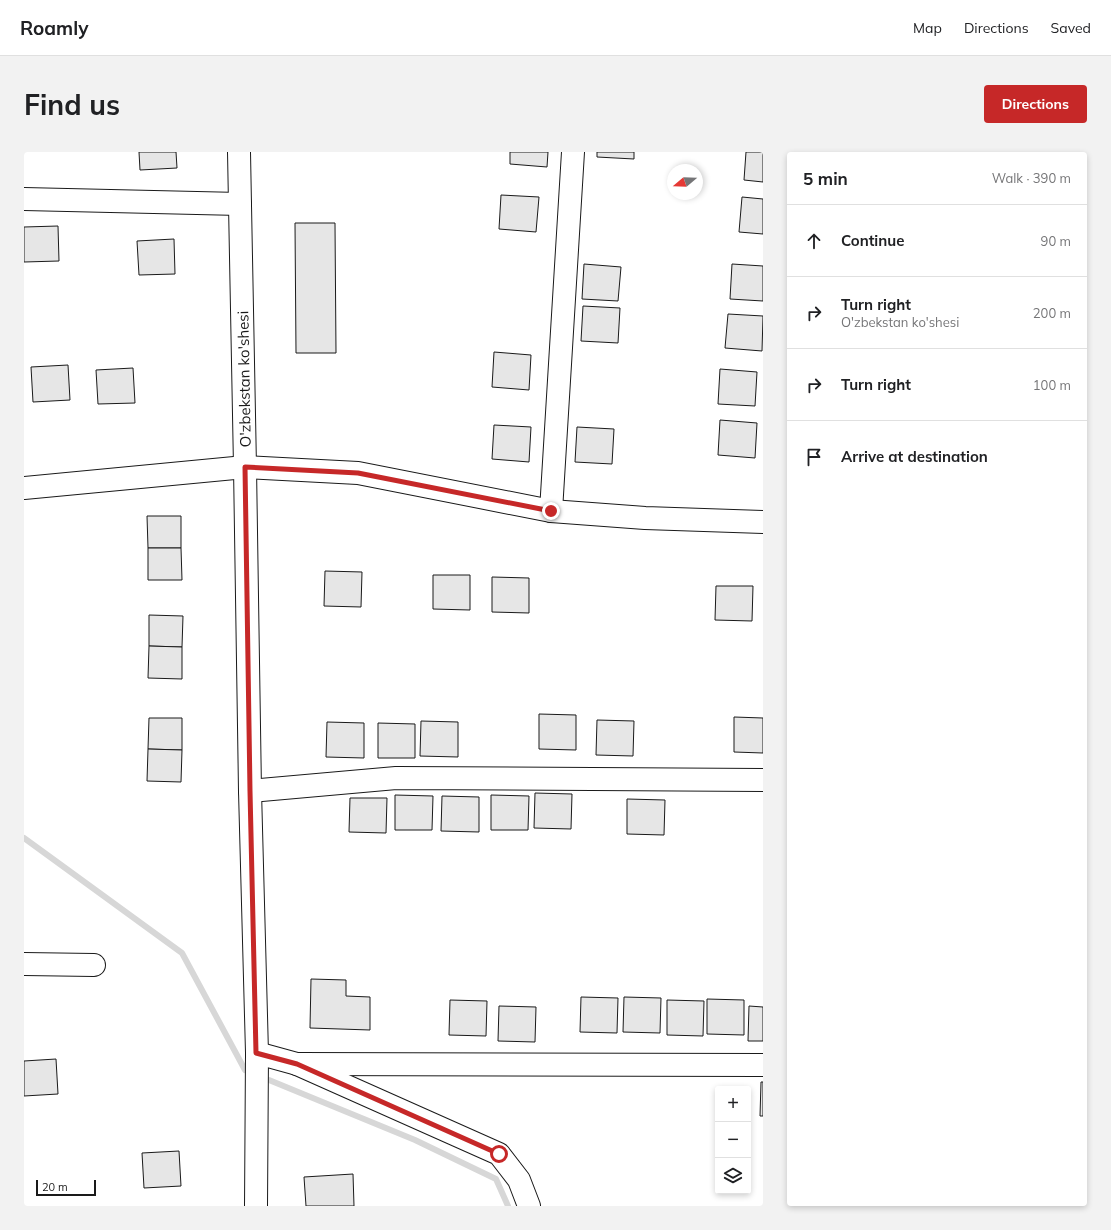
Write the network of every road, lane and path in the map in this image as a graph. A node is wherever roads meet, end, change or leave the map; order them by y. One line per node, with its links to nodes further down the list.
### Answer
1 (238, 152): 4 (street, O'zbekstan ko'shesi)
2 (573, 152): 7 (street)
3 (24, 199): 4 (street)
4 (240, 204): 5 (street, O'zbekstan ko'shesi)
5 (245, 467): 6 (street); 7 (street); 10 (street, O'zbekstan ko'shesi)
6 (24, 488)
7 (551, 511): 8 (street)
8 (763, 522)
9 (763, 780): 10 (street)
10 (250, 791): 13 (street, O'zbekstan ko'shesi)
11 (24, 964): 12 (street)
12 (94, 965)
13 (256, 1053): 14 (street); 16 (street, O'zbekstan ko'shesi)
14 (297, 1064): 15 (street); 17 (street)
15 (763, 1065)
16 (256, 1206)
17 (529, 1206)

